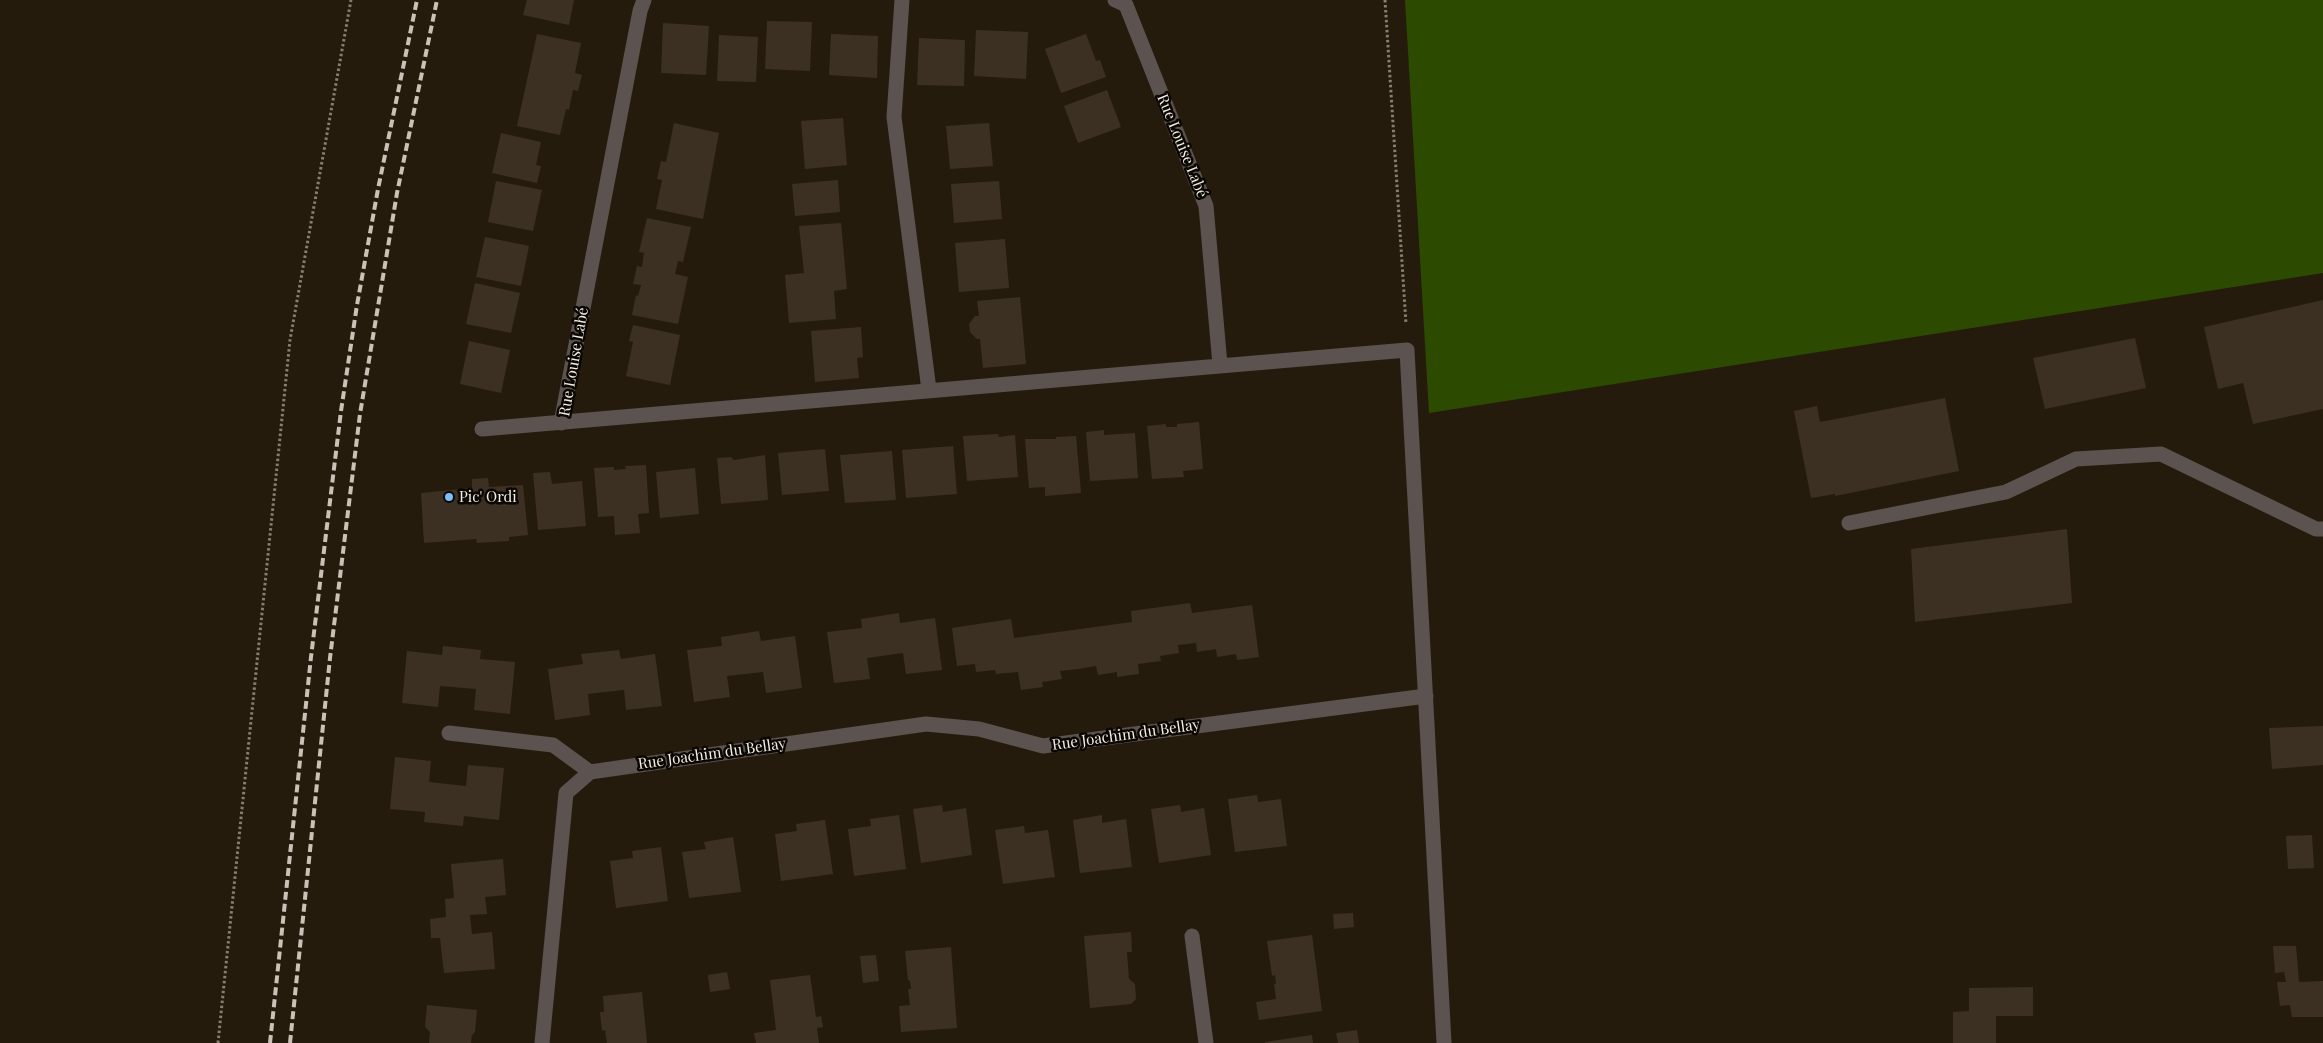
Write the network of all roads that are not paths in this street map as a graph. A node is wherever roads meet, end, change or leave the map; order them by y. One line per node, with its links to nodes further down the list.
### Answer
1 (644, 0): 6 (street, Rue Louise Labé)
2 (902, 0): 5 (street)
3 (1115, 0): 4 (street, Rue Louise Labé)
4 (1220, 366): 5 (street, Rue Louise Labé); 10 (street, Rue Louise Labé)
5 (929, 390): 6 (street, Rue Louise Labé)
6 (561, 423): 7 (street)
7 (482, 429)
8 (1849, 524): 9 (street)
9 (2323, 530)
10 (1426, 696): 12 (street, Rue Joachim du Bellay); 16 (street)
11 (450, 733): 12 (street)
12 (590, 772): 14 (street)
13 (1192, 936): 15 (street)
14 (542, 1043)
15 (1206, 1043)
16 (1444, 1043)

